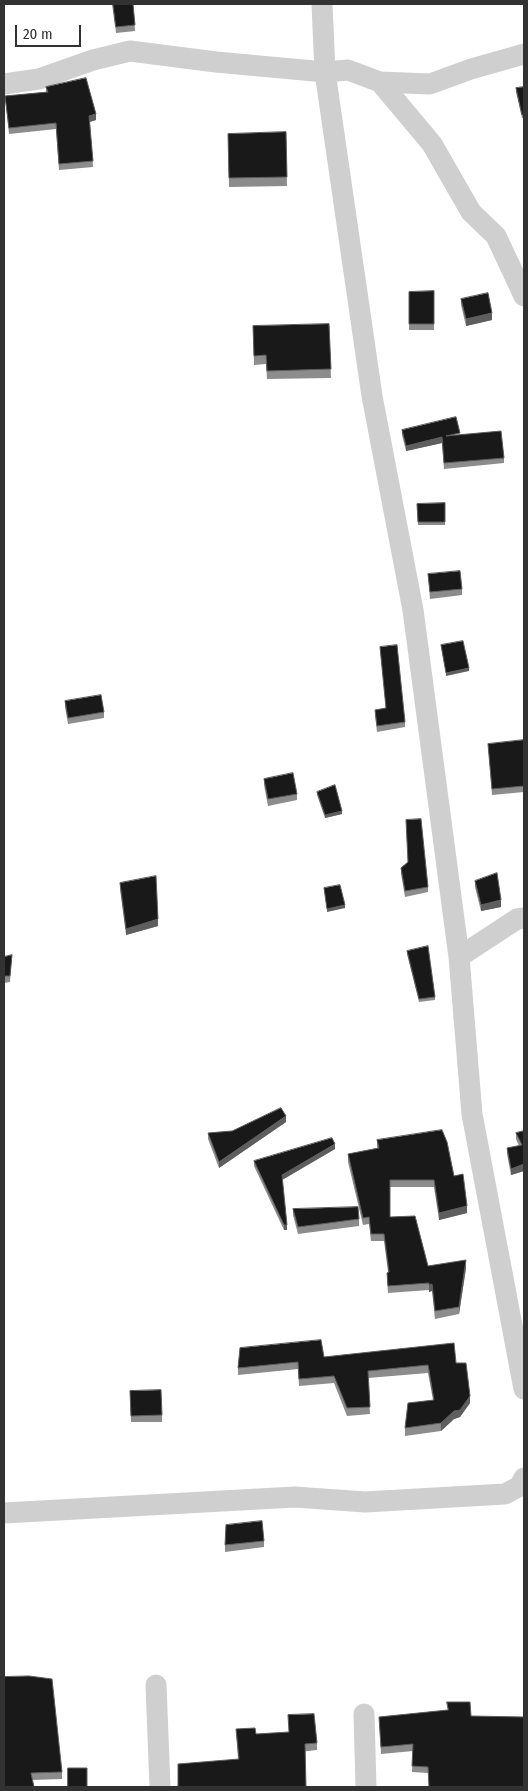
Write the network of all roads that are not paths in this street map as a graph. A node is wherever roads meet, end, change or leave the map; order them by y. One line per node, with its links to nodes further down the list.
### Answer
1 (322, 4): 3 (street)
2 (524, 54): 4 (street)
3 (325, 72): 4 (street); 5 (street); 8 (street)
4 (380, 82): 6 (street)
5 (4, 84)
6 (524, 296)
7 (524, 918): 8 (street)
8 (458, 957): 9 (street)
9 (524, 1389)
10 (524, 1478): 11 (street)
11 (4, 1513)
12 (156, 1685): 14 (street)
13 (364, 1714): 15 (street)
14 (160, 1787)
15 (366, 1787)

